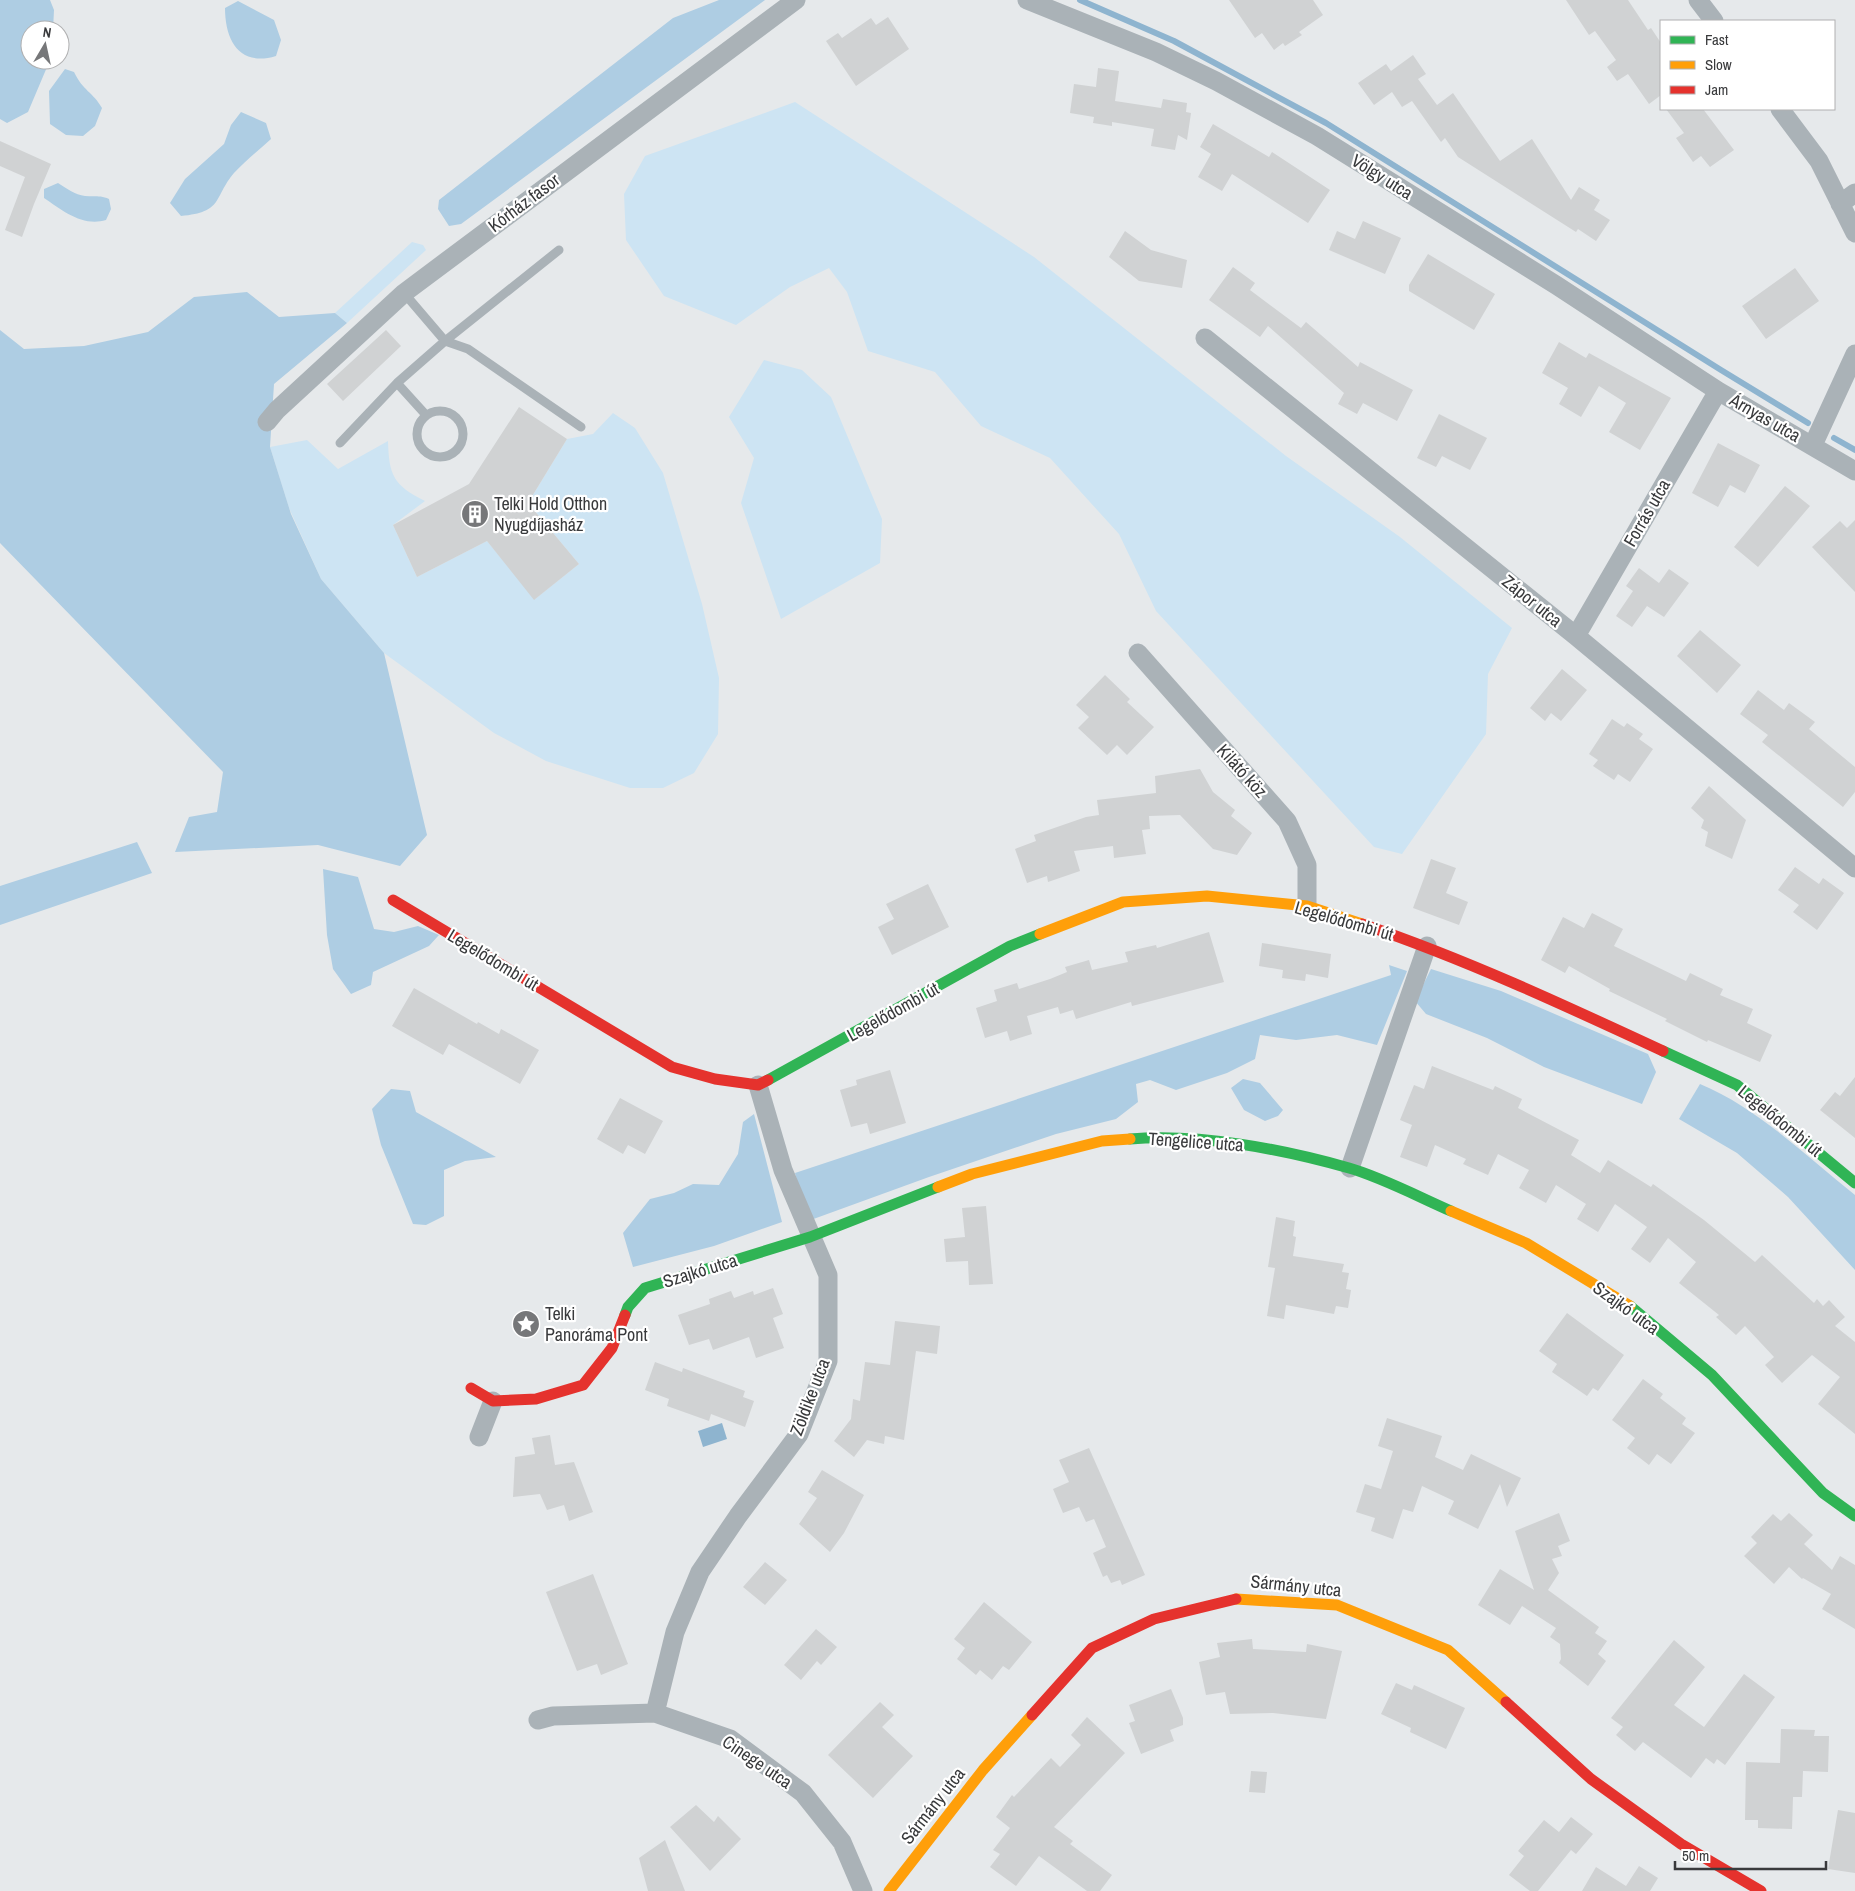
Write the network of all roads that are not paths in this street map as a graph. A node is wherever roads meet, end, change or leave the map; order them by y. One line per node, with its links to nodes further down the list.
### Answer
1 (796, 0): 9 (street, Kórház fasor)
2 (1027, 0): 14 (street, Völgy utca)
3 (1698, 0): 4 (street)
4 (1713, 20)
5 (1781, 110): 6 (street)
6 (1848, 198): 7 (street)
7 (1855, 233)
8 (559, 250): 11 (lane)
9 (404, 293): 11 (lane); 16 (street, Kórház fasor)
10 (1206, 338): 21 (street, Zápor utca)
11 (445, 341): 13 (lane); 17 (lane)
12 (1855, 354): 19 (street, Árnyas utca)
13 (398, 383): 15 (lane); 18 (lane)
14 (1718, 391): 19 (street, Árnyas utca); 21 (street, Forrás utca)
15 (426, 415): 15 (lane)
16 (267, 422)
17 (581, 427)
18 (340, 443)
19 (1813, 445): 20 (street, Árnyas utca)
20 (1855, 471)
21 (1576, 636): 23 (street, Zápor utca)
22 (1138, 653): 25 (street, Kilátó köz)
23 (1855, 868)
24 (393, 900): 27 (street, Legelődombi út)
25 (1307, 906): 26 (street, Legelődombi út); 27 (street, Legelődombi út)
26 (1427, 946): 28 (street); 29 (street, Legelődombi út)
27 (758, 1085): 30 (street, Zöldike utca)
28 (1350, 1168): 30 (street, Tengelice utca); 34 (street, Szajkó utca)
29 (1855, 1183)
30 (810, 1237): 32 (street, Szajkó utca); 35 (street, Zöldike utca)
31 (471, 1388): 32 (street)
32 (493, 1401): 33 (street)
33 (479, 1437)
34 (1855, 1516)
35 (655, 1713): 36 (street, Cinege utca); 37 (street, Cinege utca)
36 (538, 1720)
37 (863, 1891)
38 (889, 1891): 39 (street, Sármány utca)
39 (1762, 1891)

